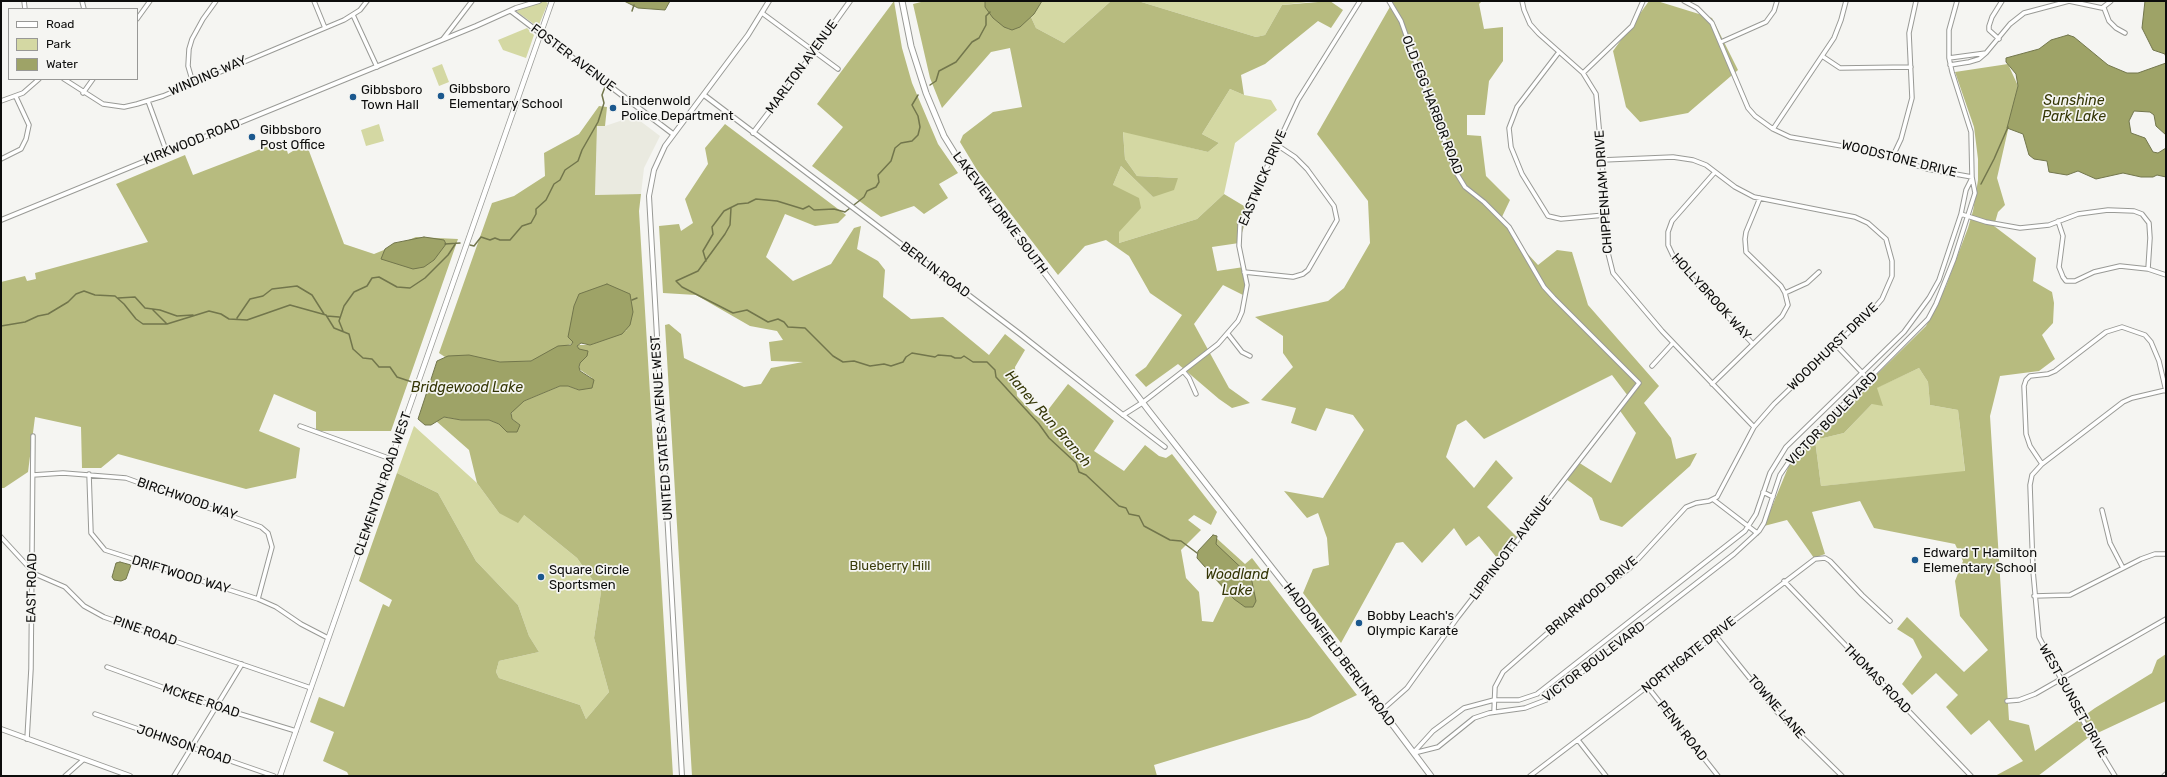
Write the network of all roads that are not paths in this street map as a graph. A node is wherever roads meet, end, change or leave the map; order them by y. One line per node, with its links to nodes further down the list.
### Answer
1 (150, 1): 27 (street)
2 (216, 1): 47 (street)
3 (314, 1): 28 (street)
4 (367, 1): 26 (street, WINDING WAY)
5 (472, 1): 31 (street)
6 (539, 1): 24 (street, KIRKWOOD ROAD)
7 (552, 1): 30 (main road, CLEMENTON ROAD WEST)
8 (769, 1): 25 (street, UNITED STATES AVENUE WEST)
9 (850, 1): 34 (street, MARLTON AVENUE)
10 (902, 1): 87 (main road, LAKEVIEW DRIVE SOUTH)
11 (1360, 1): 56 (street, EASTWICK DRIVE)
12 (1389, 1): 83 (street, OLD EGG HARBOR ROAD)
13 (1522, 1): 35 (street, CHIPPENHAM DRIVE)
14 (1643, 1): 43 (street)
15 (1684, 1): 33 (street, WOODSTONE DRIVE)
16 (1777, 1): 33 (street)
17 (1846, 1): 37 (street)
18 (1916, 1): 41 (street)
19 (1957, 1): 38 (street, VICTOR BOULEVARD)
20 (2002, 1): 32 (street)
21 (2069, 1): 23 (street); 32 (street)
22 (2111, 1): 23 (street)
23 (2104, 8): 29 (street)
24 (511, 12): 30 (street, FOSTER AVENUE); 31 (street, KIRKWOOD ROAD)
25 (762, 13): 34 (street); 49 (street, UNITED STATES AVENUE WEST)
26 (353, 15): 28 (street, WINDING WAY); 40 (street)
27 (138, 18)
28 (326, 28): 47 (street, WINDING WAY)
29 (2125, 33)
30 (540, 34): 55 (street, FOSTER AVENUE); 93 (main road, CLEMENTON ROAD WEST)
31 (443, 39): 40 (street, KIRKWOOD ROAD)
32 (1999, 39): 36 (street)
33 (1721, 42): 53 (street, WOODSTONE DRIVE)
34 (815, 52): 42 (street); 54 (street, MARLTON AVENUE)
35 (1559, 52): 43 (street, CHIPPENHAM DRIVE); 65 (street)
36 (1986, 53): 38 (street); 39 (street)
37 (1822, 56): 41 (street); 53 (street)
38 (1949, 58): 39 (street, VICTOR BOULEVARD)
39 (1950, 65): 62 (street, VICTOR BOULEVARD)
40 (377, 67): 57 (street, KIRKWOOD ROAD)
41 (1911, 67): 58 (street)
42 (838, 69)
43 (1583, 73): 60 (street, CHIPPENHAM DRIVE)
44 (37, 80): 50 (street)
45 (65, 80): 48 (street, WINDING WAY)
46 (92, 80): 48 (street)
47 (193, 83): 51 (street, WINDING WAY)
48 (83, 93): 51 (street, WINDING WAY)
49 (704, 95): 54 (street, BERLIN ROAD); 55 (street, UNITED STATES AVENUE WEST)
50 (16, 97): 52 (street); 59 (street)
51 (148, 100): 57 (street)
52 (1, 101)
53 (1773, 129): 58 (street, WOODSTONE DRIVE)
54 (753, 133): 88 (street, BERLIN ROAD)
55 (673, 134): 137 (street, UNITED STATES AVENUE WEST)
56 (1277, 145): 70 (street, EASTWICK DRIVE); 70 (street)
57 (167, 153): 67 (street, KIRKWOOD ROAD)
58 (1892, 158): 62 (street, WOODSTONE DRIVE)
59 (1, 159)
60 (1602, 160): 61 (street, WOODHURST DRIVE); 65 (street, CHIPPENHAM DRIVE)
61 (1715, 172): 63 (street, WOODHURST DRIVE); 76 (street, HOLLYBROOK WAY)
62 (1972, 177): 64 (street, VICTOR BOULEVARD); 66 (street, VICTOR BOULEVARD)
63 (1760, 198): 73 (street); 77 (street, WOODHURST DRIVE)
64 (1961, 214): 66 (street); 81 (street, VICTOR BOULEVARD)
65 (1605, 215): 75 (street, CHIPPENHAM DRIVE)
66 (1969, 217): 68 (street); 82 (street, VICTOR BOULEVARD)
67 (1, 220)
68 (2058, 221): 69 (street); 69 (street)
69 (2148, 269): 72 (street)
70 (1244, 272): 74 (street, EASTWICK DRIVE)
71 (1819, 272): 73 (street)
72 (2166, 275)
73 (1786, 293): 76 (street)
74 (1228, 334): 78 (street); 80 (street, EASTWICK DRIVE)
75 (1673, 343): 79 (street); 84 (street, CHIPPENHAM DRIVE)
76 (1753, 344): 84 (street)
77 (1836, 345): 81 (street); 90 (street, WOODHURST DRIVE)
78 (1250, 356)
79 (1652, 366)
80 (1183, 371): 86 (street); 87 (street, EASTWICK DRIVE)
81 (1862, 372): 82 (street); 97 (street, VICTOR BOULEVARD)
82 (1869, 380): 98 (street, VICTOR BOULEVARD)
83 (1639, 383): 122 (street, LIPPINCOTT AVENUE)
84 (1712, 384): 90 (street, CHIPPENHAM DRIVE)
85 (2166, 390): 94 (street, WEST SUNSET DRIVE); 94 (street)
86 (1196, 394)
87 (1142, 402): 88 (street, EASTWICK DRIVE); 122 (main road, HADDONFIELD BERLIN ROAD)
88 (1123, 415): 92 (street, BERLIN ROAD)
89 (300, 426): 93 (street)
90 (1754, 427): 99 (street, WOODHURST DRIVE)
91 (33, 436): 96 (street, EAST ROAD)
92 (1165, 447)
93 (391, 460): 113 (main road, CLEMENTON ROAD WEST)
94 (2042, 464): 108 (street, WEST SUNSET DRIVE)
95 (89, 474): 96 (street, BIRCHWOOD WAY); 109 (street, DRIFTWOOD WAY); 109 (street, BIRCHWOOD WAY)
96 (33, 475): 106 (street, EAST ROAD)
97 (1763, 492): 98 (street); 101 (street, VICTOR BOULEVARD)
98 (1773, 497): 102 (street, VICTOR BOULEVARD)
99 (1714, 500): 101 (street); 119 (street, BRIARWOOD DRIVE)
100 (2102, 510): 105 (street)
101 (1749, 527): 102 (street); 119 (street, VICTOR BOULEVARD)
102 (1756, 533): 123 (street, VICTOR BOULEVARD)
103 (1, 537): 106 (street, PINE ROAD)
104 (2166, 554): 105 (street)
105 (2123, 568): 108 (street)
106 (32, 572): 114 (street, PINE ROAD); 127 (street, EAST ROAD)
107 (1784, 581): 111 (street, NORTHGATE DRIVE); 112 (street, NORTHGATE DRIVE); 143 (street, THOMAS ROAD)
108 (2034, 596): 116 (street, WEST SUNSET DRIVE)
109 (258, 599): 113 (street, DRIFTWOOD WAY)
110 (2166, 619): 116 (street)
111 (1890, 621)
112 (1715, 635): 117 (street, NORTHGATE DRIVE); 142 (street, TOWNE LANE)
113 (328, 638): 118 (main road, CLEMENTON ROAD WEST)
114 (242, 664): 118 (street, PINE ROAD); 121 (street)
115 (107, 667): 121 (street, MCKEE ROAD)
116 (2060, 679): 120 (street); 144 (street, WEST SUNSET DRIVE)
117 (1647, 686): 128 (street, NORTHGATE DRIVE); 141 (street, PENN ROAD)
118 (311, 688): 126 (main road, CLEMENTON ROAD WEST)
119 (1494, 700): 123 (street, BRIARWOOD DRIVE); 130 (street, VICTOR BOULEVARD)
120 (2007, 701)
121 (217, 707): 126 (street, MCKEE ROAD); 129 (street)
122 (1381, 711): 130 (main road, HADDONFIELD BERLIN ROAD)
123 (1494, 712): 130 (street, VICTOR BOULEVARD)
124 (95, 714): 129 (street, JOHNSON ROAD)
125 (1, 729): 127 (street)
126 (296, 731): 136 (main road, CLEMENTON ROAD WEST)
127 (27, 739): 131 (street)
128 (1578, 740): 139 (street, NORTHGATE DRIVE); 140 (street)
129 (192, 748): 134 (street); 135 (street, JOHNSON ROAD)
130 (1414, 753): 138 (main road, HADDONFIELD BERLIN ROAD)
131 (83, 760): 132 (street); 133 (street)
132 (65, 776)
133 (130, 776)
134 (174, 776)
135 (274, 776)
136 (280, 776)
137 (682, 776)
138 (1431, 776)
139 (1530, 776)
140 (1606, 776)
141 (1718, 776)
142 (1842, 776)
143 (1971, 776)
144 (2114, 776)

